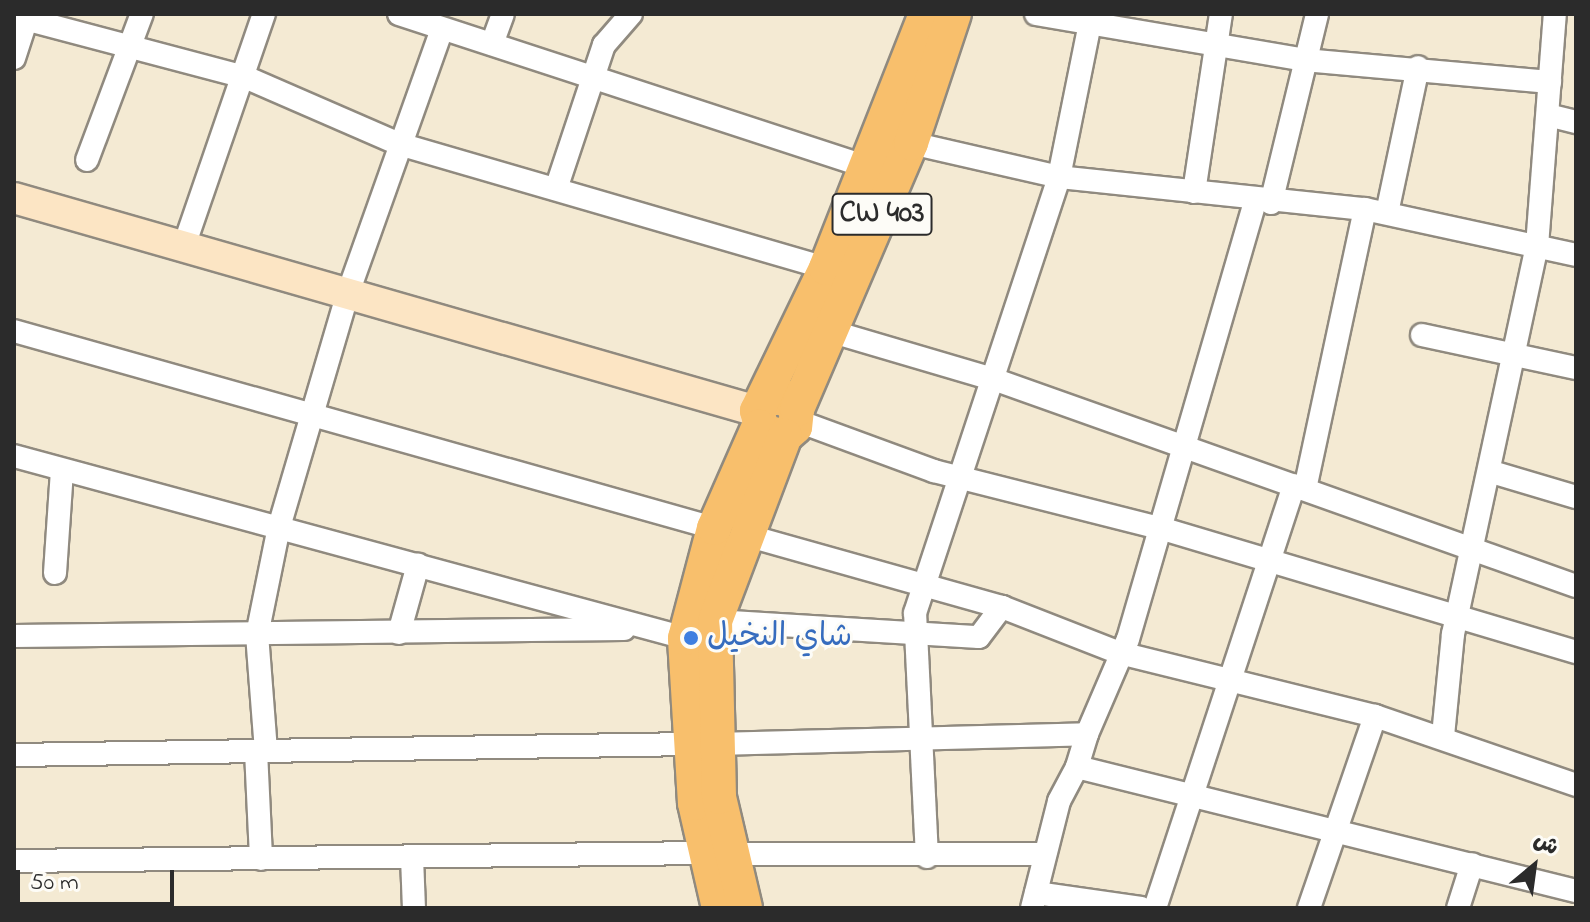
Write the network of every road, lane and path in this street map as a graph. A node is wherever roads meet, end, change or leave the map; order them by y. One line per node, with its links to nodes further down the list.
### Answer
1 (142, 14): 16 (street)
2 (264, 14): 21 (street)
3 (399, 14): 14 (street)
4 (503, 14): 15 (street)
5 (631, 14): 22 (street)
6 (926, 14): 29 (main road, CW 403)
7 (954, 14): 26 (main road, CW 403)
8 (1036, 14): 12 (street)
9 (1221, 14): 17 (street)
10 (1317, 14): 19 (street)
11 (1555, 14): 23 (street)
12 (1090, 18): 17 (street); 30 (street)
13 (20, 19): 16 (street); 18 (street)
14 (442, 29): 15 (street); 27 (street)
15 (492, 44): 22 (street)
16 (131, 45): 21 (street); 28 (street)
17 (1214, 45): 19 (street); 32 (street)
18 (14, 58)
19 (1304, 60): 20 (street); 34 (street)
20 (1418, 67): 23 (street); 35 (street)
21 (245, 77): 27 (street); 36 (street)
22 (595, 78): 29 (street); 31 (street)
23 (1550, 82): 24 (street)
24 (1552, 116): 25 (street); 37 (street)
25 (1576, 122)
26 (911, 143): 30 (street); 42 (main road, CW 403)
27 (399, 144): 31 (street); 40 (street)
28 (87, 160)
29 (866, 167): 39 (main road, CW 403)
30 (1059, 177): 32 (street); 46 (street)
31 (556, 189): 39 (street)
32 (1194, 192): 34 (street)
33 (14, 198): 36 (street)
34 (1263, 202): 35 (street); 49 (street)
35 (1376, 211): 37 (street); 54 (street)
36 (184, 246): 40 (street)
37 (1537, 246): 38 (street); 44 (street)
38 (1576, 255)
39 (826, 268): 48 (main road, CW 403)
40 (348, 293): 47 (street); 48 (street)
41 (14, 331): 47 (street)
42 (833, 332): 46 (street); 48 (main road, CW 403)
43 (1422, 335): 44 (street)
44 (1512, 355): 45 (street); 52 (street)
45 (1576, 368)
46 (996, 380): 49 (street); 53 (street)
47 (310, 415): 56 (street); 57 (street)
48 (777, 417): 53 (street); 57 (main road, CW 403); 59 (main road, CW 403)
49 (1185, 447): 54 (street); 58 (street)
50 (14, 456): 51 (street)
51 (62, 470): 56 (street); 63 (street)
52 (1492, 472): 55 (street); 60 (street)
53 (959, 476): 58 (street); 64 (street)
54 (1300, 487): 60 (street); 61 (street)
55 (1576, 497)
56 (279, 527): 62 (street); 72 (street)
57 (714, 528): 74 (main road, CW 403)
58 (1160, 528): 61 (street); 76 (street)
59 (749, 536): 64 (street); 68 (main road, CW 403)
60 (1471, 551): 65 (street); 67 (street)
61 (1272, 562): 67 (street); 77 (street)
62 (418, 565): 69 (street); 71 (street)
63 (55, 573)
64 (924, 586): 66 (street); 70 (street)
65 (1576, 586)
66 (1002, 607): 70 (street); 76 (street)
67 (1457, 617): 75 (street); 81 (street)
68 (715, 621): 70 (street); 82 (main road, CW 403)
69 (649, 628): 71 (street); 74 (street)
70 (912, 629): 80 (street)
71 (399, 633): 72 (street)
72 (257, 635): 73 (street); 83 (street)
73 (14, 636)
74 (685, 638): 82 (main road, CW 403)
75 (1576, 652)
76 (1120, 653): 77 (street); 79 (street)
77 (1229, 677): 78 (street); 87 (street)
78 (1375, 716): 81 (street); 88 (street)
79 (1087, 734): 80 (street); 85 (street)
80 (917, 735): 82 (street); 92 (street)
81 (1443, 736): 86 (street)
82 (702, 744): 83 (street); 89 (main road, CW 403)
83 (261, 751): 84 (street); 93 (street)
84 (14, 755)
85 (1077, 767): 87 (street); 90 (street)
86 (1576, 785)
87 (1190, 792): 88 (street); 102 (street)
88 (1341, 829): 95 (street); 103 (street)
89 (720, 853): 91 (street); 92 (street); 99 (main road, CW 403); 100 (main road, CW 403)
90 (1043, 854): 92 (street); 97 (street)
91 (412, 857): 93 (street); 98 (street)
92 (927, 857)
93 (261, 859): 94 (street)
94 (14, 861)
95 (1472, 864): 96 (street); 104 (street)
96 (1576, 891)
97 (1034, 900): 101 (street)
98 (414, 908)
99 (719, 908)
100 (745, 908)
101 (1141, 908)
102 (1155, 908)
103 (1309, 908)
104 (1458, 908)

